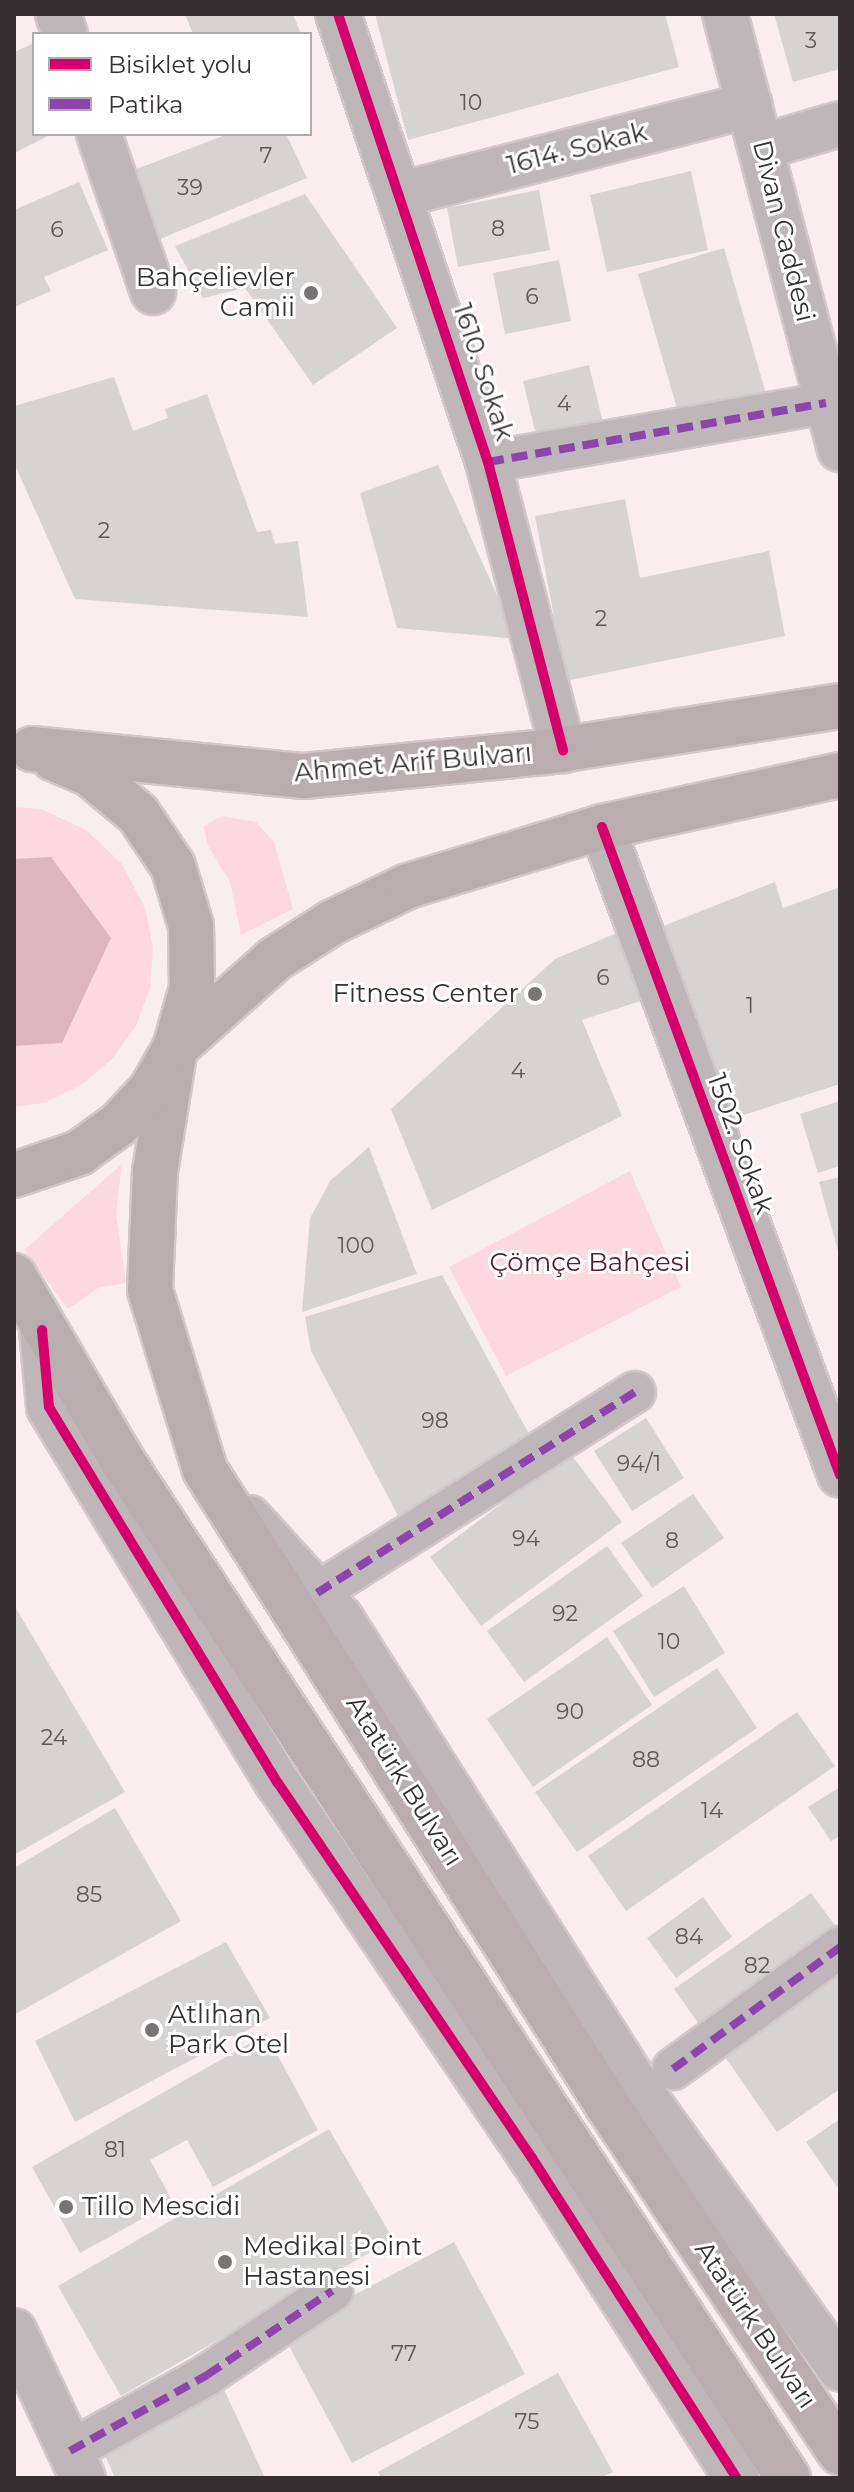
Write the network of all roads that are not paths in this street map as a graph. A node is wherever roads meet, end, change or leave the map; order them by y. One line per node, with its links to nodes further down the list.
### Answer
1 (338, 14): 7 (street, 1610. Sokak)
2 (725, 14): 3 (street, Divan Caddesi)
3 (750, 105): 6 (street, Divan Caddesi); 7 (street, 1614. Sokak)
4 (840, 124): 6 (street)
5 (100, 136): 8 (street)
6 (762, 147): 9 (street, Divan Caddesi)
7 (403, 194): 11 (street, 1610. Sokak)
8 (153, 292)
9 (826, 403): 10 (street, Divan Caddesi); 11 (street)
10 (840, 449)
11 (488, 462): 14 (street, 1610. Sokak)
12 (840, 706): 14 (main road, Ahmet Arif Bulvarı)
13 (23, 748): 14 (main road, Ahmet Arif Bulvarı); 17 (main road)
14 (563, 750)
15 (840, 775): 16 (main road)
16 (602, 827): 17 (main road); 23 (street, 1502. Sokak)
17 (175, 1048): 18 (main road); 22 (main road, Atatürk Bulvarı)
18 (14, 1175)
19 (14, 1276): 20 (main road)
20 (42, 1330): 32 (street); 33 (main road)
21 (635, 1392): 24 (street)
22 (205, 1470): 24 (street); 30 (main road, Atatürk Bulvarı)
23 (840, 1475)
24 (317, 1593): 29 (street)
25 (840, 1947): 26 (street)
26 (673, 2069)
27 (332, 2291): 31 (street)
28 (14, 2331): 31 (street)
29 (840, 2369)
30 (840, 2452)
31 (76, 2465)
32 (737, 2478)
33 (788, 2478)

